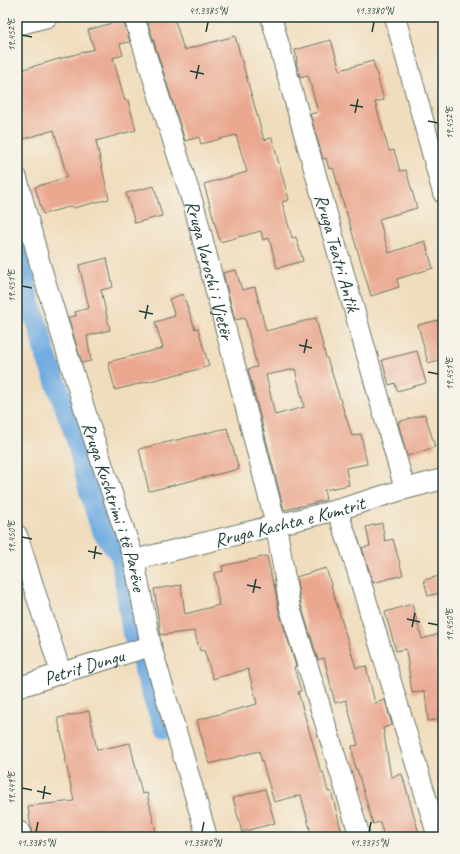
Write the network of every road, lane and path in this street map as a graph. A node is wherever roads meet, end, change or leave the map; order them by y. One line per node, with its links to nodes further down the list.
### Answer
1 (47, 17): 5 (street)
2 (134, 17): 11 (street, Rruga Varoshi i Vjetër)
3 (271, 17): 9 (street, Rruga Teatri Antik)
4 (395, 17): 7 (street)
5 (17, 25)
6 (17, 178): 13 (street, Rruga Kushtrimi i të Parëve)
7 (443, 193)
8 (443, 479): 9 (street, Rruga Kashta e Kumtrit)
9 (405, 489): 10 (street, Rruga Kashta e Kumtrit)
10 (337, 510): 11 (street, Rruga Kashta e Kumtrit); 19 (street)
11 (276, 525): 13 (street, Rruga Kashta e Kumtrit); 18 (street, Rruga Varoshi i Vjetër)
12 (17, 535): 15 (street)
13 (134, 560): 14 (street, Rruga Kushtrimi i të Parëve)
14 (147, 647): 15 (street, Petrit Dungu); 17 (street, Rruga Kushtrimi i të Parëve)
15 (61, 673): 16 (street, Petrit Dungu)
16 (17, 688)
17 (207, 837)
18 (360, 837)
19 (438, 837)

